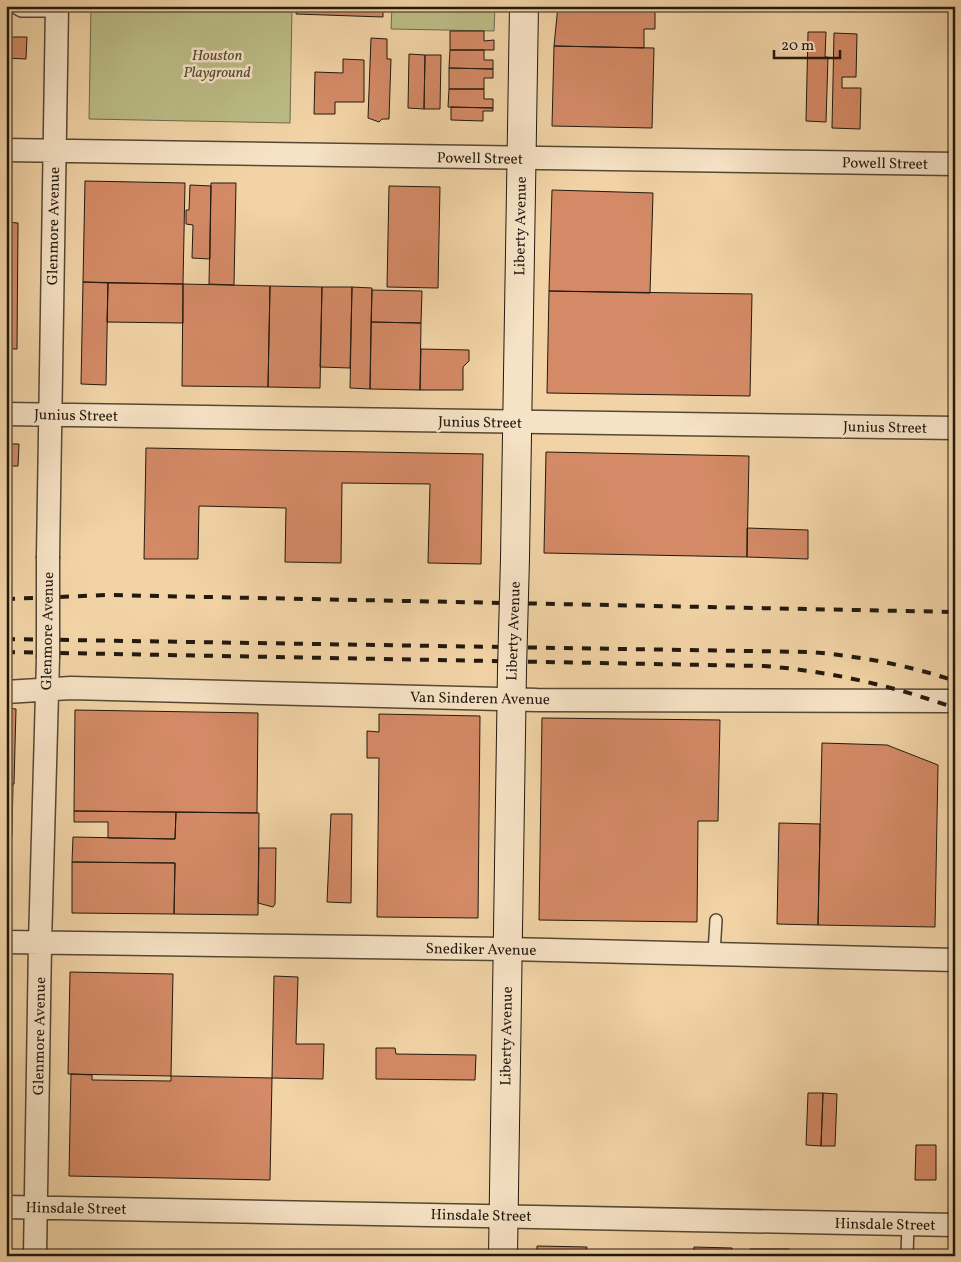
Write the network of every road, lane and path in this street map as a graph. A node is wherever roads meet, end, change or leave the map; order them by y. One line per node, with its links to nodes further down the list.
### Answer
1 (12, 6): 3 (lane)
2 (524, 6): 6 (street, Liberty Avenue)
3 (57, 9): 5 (street, Glenmore Avenue)
4 (6, 150): 5 (street, Powell Street)
5 (54, 151): 6 (street, Powell Street); 9 (street, Glenmore Avenue)
6 (521, 159): 7 (street, Powell Street); 10 (street, Liberty Avenue)
7 (955, 164)
8 (6, 414): 9 (street, Junius Street)
9 (50, 415): 10 (street, Junius Street); 12 (street, Glenmore Avenue, bridge)
10 (517, 423): 11 (street, Junius Street); 14 (street, Liberty Avenue, bridge)
11 (955, 428)
12 (46, 691): 13 (street, Van Sinderen Avenue); 14 (street, Van Sinderen Avenue); 18 (street, Glenmore Avenue)
13 (6, 692)
14 (511, 699): 15 (street, Van Sinderen Avenue); 19 (street, Liberty Avenue)
15 (955, 701)
16 (716, 920): 20 (lane)
17 (6, 942): 18 (street, Snediker Avenue)
18 (40, 943): 19 (street, Snediker Avenue); 23 (street, Glenmore Avenue)
19 (508, 949): 20 (street, Snediker Avenue); 24 (street, Liberty Avenue)
20 (714, 953): 21 (street, Snediker Avenue)
21 (955, 960)
22 (6, 1207): 23 (street, Hinsdale Street)
23 (36, 1207): 24 (street, Hinsdale Street); 27 (street, Glenmore Avenue)
24 (504, 1215): 25 (street, Hinsdale Street); 28 (street, Liberty Avenue)
25 (908, 1224): 26 (street, Hinsdale Street); 29 (lane)
26 (955, 1225)
27 (35, 1256)
28 (503, 1256)
29 (908, 1256)

